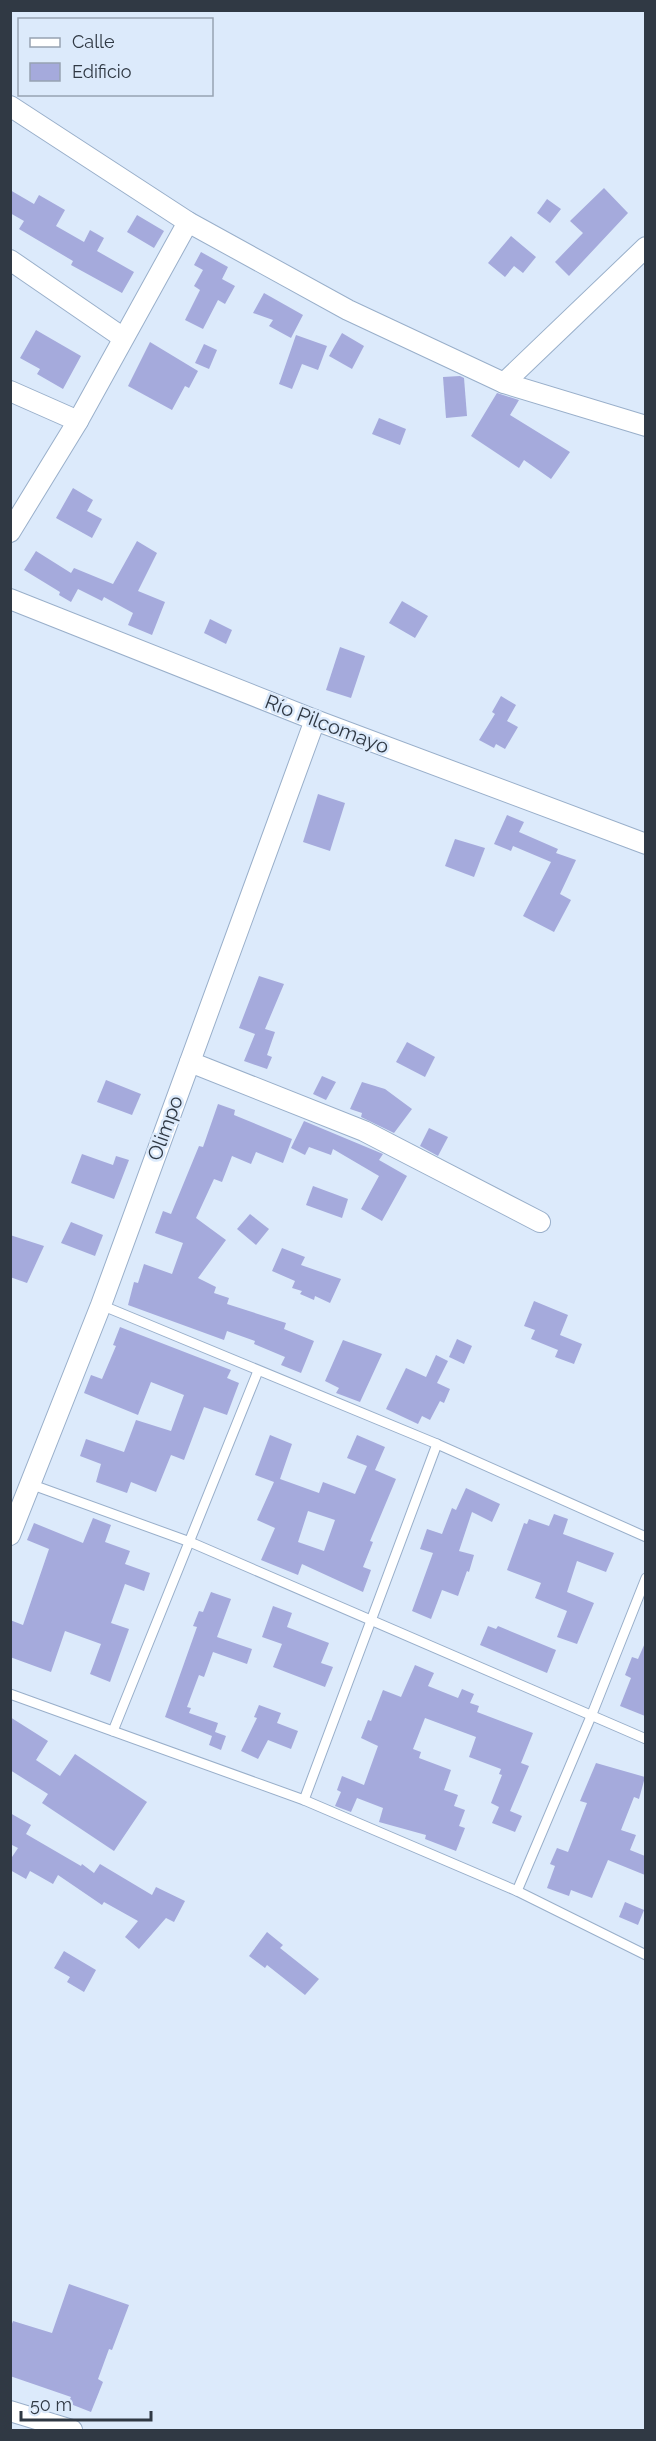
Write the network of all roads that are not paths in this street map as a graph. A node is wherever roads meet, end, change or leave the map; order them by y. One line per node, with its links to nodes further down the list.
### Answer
1 (10, 106): 2 (street)
2 (188, 222): 5 (street); 6 (street)
3 (645, 247): 6 (street)
4 (10, 260): 5 (street)
5 (122, 337): 8 (street)
6 (504, 383): 9 (street)
7 (10, 392): 8 (street)
8 (78, 421): 10 (street)
9 (645, 426)
10 (10, 532)
11 (10, 599): 12 (street, Río Pilcomayo)
12 (315, 720): 13 (street, Río Pilcomayo); 14 (street, Olimpo)
13 (645, 844)
14 (190, 1062): 15 (street); 16 (street, Olimpo)
15 (540, 1222)
16 (101, 1305): 17 (lane); 19 (street, Olimpo)
17 (258, 1371): 18 (lane); 22 (lane)
18 (437, 1444): 21 (lane); 24 (lane)
19 (30, 1484): 20 (street, Olimpo); 22 (lane)
20 (10, 1535)
21 (645, 1537)
22 (190, 1542): 24 (lane); 27 (lane)
23 (645, 1578): 26 (lane)
24 (372, 1620): 26 (lane); 29 (lane)
25 (10, 1694): 27 (lane)
26 (592, 1714): 28 (lane); 30 (lane)
27 (113, 1731): 29 (lane)
28 (645, 1739)
29 (304, 1800): 30 (lane)
30 (517, 1891): 31 (lane)
31 (645, 1955)
32 (10, 2411): 33 (street)
33 (72, 2430)

